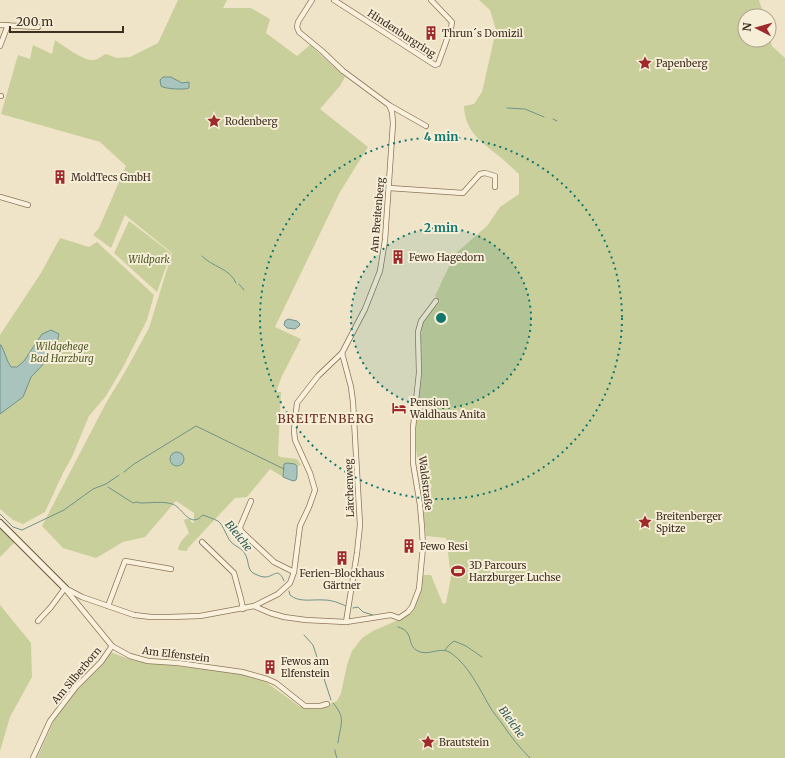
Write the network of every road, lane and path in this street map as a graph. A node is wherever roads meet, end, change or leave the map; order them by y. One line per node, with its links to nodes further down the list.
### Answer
1 (312, 0): 8 (street)
2 (334, 0): 3 (street, Hindenburgring)
3 (431, 0)
4 (0, 25): 5 (street)
5 (8, 25): 6 (street); 7 (street)
6 (38, 26)
7 (0, 46)
8 (389, 105): 9 (street); 11 (street, Am Breitenberg)
9 (426, 126)
10 (495, 187): 11 (street)
11 (389, 188): 15 (street, Am Breitenberg)
12 (0, 197): 13 (street)
13 (28, 205)
14 (436, 301): 26 (street, Waldstraße)
15 (342, 353): 20 (street, Am Breitenberg); 26 (street, Lärchenweg)
16 (250, 501): 20 (street)
17 (0, 523): 21 (street)
18 (202, 542): 24 (street)
19 (171, 569): 22 (street)
20 (294, 572): 23 (street, Am Breitenberg)
21 (65, 588): 22 (street, Am Breitenberg); 25 (street); 27 (street, Am Elfenstein)
22 (108, 606): 24 (street, Am Breitenberg)
23 (254, 606): 24 (street, Am Breitenberg); 26 (street)
24 (243, 609)
25 (38, 621)
26 (346, 622)
27 (112, 646): 28 (street, Am Elfenstein); 29 (street, Am Silberborn)
28 (327, 704)
29 (33, 758)

